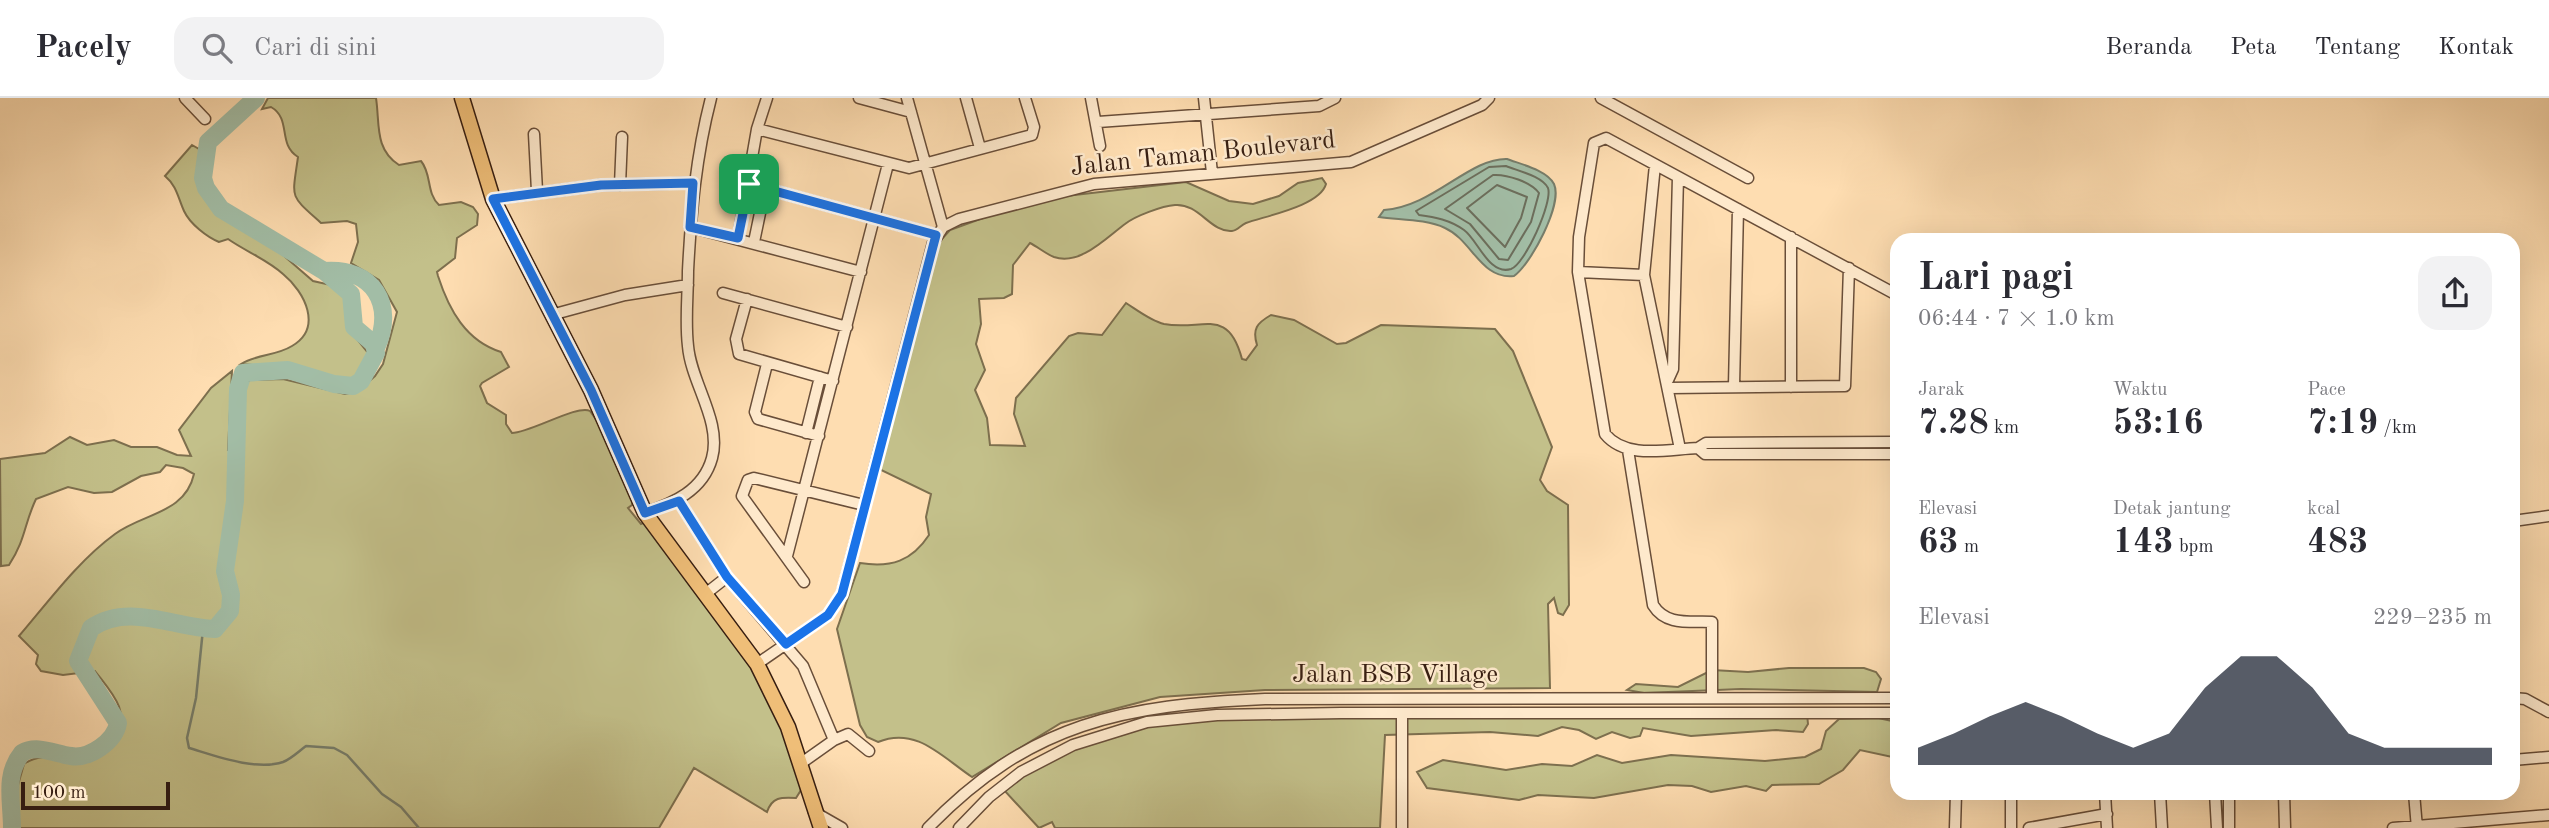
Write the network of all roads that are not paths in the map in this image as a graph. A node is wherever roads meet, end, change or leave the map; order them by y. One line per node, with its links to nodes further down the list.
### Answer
1 (185, 98): 20 (street)
2 (463, 98): 38 (main road)
3 (711, 98): 33 (street)
4 (766, 98): 22 (street)
5 (859, 98): 14 (street)
6 (907, 98): 18 (street)
7 (966, 98): 26 (street)
8 (1025, 98): 26 (street)
9 (1091, 98): 21 (street)
10 (1204, 98): 19 (street)
11 (1335, 98): 15 (street)
12 (1469, 98): 16 (street)
13 (1601, 98): 32 (street)
14 (883, 101): 18 (street)
15 (1319, 102): 17 (street)
16 (1485, 102): 30 (street, Jalan Taman Boulevard)
17 (1264, 103): 19 (street)
18 (911, 112): 28 (street)
19 (1204, 113): 21 (street); 30 (street)
20 (205, 119)
21 (1098, 122): 25 (street)
22 (757, 129): 27 (street); 34 (street)
23 (534, 134): 37 (street)
24 (622, 136): 35 (street)
25 (1100, 146)
26 (980, 148): 28 (street)
27 (888, 164): 28 (street); 40 (street)
28 (926, 164): 42 (street)
29 (1656, 164): 31 (street); 48 (street); 49 (street)
30 (1212, 173): 42 (street, Jalan Taman Boulevard)
31 (1678, 177): 39 (street); 59 (street)
32 (1748, 178)
33 (693, 183): 35 (street); 41 (street)
34 (749, 184): 36 (street); 44 (street)
35 (620, 185): 37 (street)
36 (765, 189): 40 (street); 45 (street)
37 (537, 191): 38 (street)
38 (493, 199): 54 (main road)
39 (1738, 209): 43 (street); 60 (street)
40 (875, 218): 42 (street); 47 (street)
41 (690, 227): 44 (street); 50 (street)
42 (939, 231): 71 (street)
43 (1791, 237): 46 (street); 61 (street)
44 (738, 238): 45 (street)
45 (754, 242): 47 (street)
46 (1849, 268): 51 (street); 61 (street)
47 (861, 272): 55 (street)
48 (1578, 272): 49 (street); 67 (street)
49 (1644, 275): 59 (street)
50 (688, 285): 54 (street); 70 (street)
51 (1890, 291)
52 (723, 293): 53 (street)
53 (747, 299): 55 (street); 56 (street)
54 (551, 315): 72 (main road)
55 (847, 327): 58 (street)
56 (767, 364): 57 (street); 62 (street)
57 (820, 377): 58 (street); 62 (street)
58 (833, 381): 63 (street)
59 (1669, 384): 60 (street); 66 (street)
60 (1734, 386): 61 (street)
61 (1791, 387)
62 (806, 433): 63 (street)
63 (818, 436): 69 (street)
64 (1890, 442): 65 (street)
65 (1698, 448): 66 (street); 68 (street)
66 (1680, 449): 67 (street)
67 (1628, 450): 81 (street)
68 (1890, 454)
69 (804, 490): 71 (street); 75 (street); 75 (street)
70 (679, 501): 72 (street); 76 (street)
71 (864, 505): 79 (street)
72 (645, 513): 78 (main road)
73 (2549, 516): 74 (street)
74 (2520, 520)
75 (787, 556): 77 (street)
76 (727, 577): 78 (street); 79 (street)
77 (804, 582)
78 (704, 595): 80 (main road)
79 (786, 644): 80 (street); 87 (street)
80 (757, 664): 91 (main road)
81 (1712, 697): 82 (street, Jalan BSB Village); 106 (street, Jalan BSB Village)
82 (1890, 698)
83 (2520, 699): 84 (street)
84 (2549, 712)
85 (1402, 713): 86 (street); 107 (street); 108 (street)
86 (1890, 713)
87 (834, 740): 88 (street); 91 (street)
88 (869, 751)
89 (2549, 757): 90 (street)
90 (2520, 759)
91 (800, 764): 100 (main road)
92 (1956, 800): 109 (street)
93 (2011, 800): 110 (street)
94 (2106, 800): 101 (street)
95 (2160, 800): 113 (street)
96 (2215, 800): 114 (street)
97 (2229, 800): 115 (street)
98 (2284, 800): 116 (street)
99 (2415, 800): 103 (street)
100 (814, 811): 104 (main road); 105 (street)
101 (2107, 814): 111 (street); 112 (street)
102 (2549, 815): 103 (street)
103 (2417, 827): 117 (street)
104 (821, 828)
105 (842, 828)
106 (928, 828)
107 (960, 828)
108 (1402, 828)
109 (1955, 828)
110 (2011, 828)
111 (2029, 828)
112 (2107, 828)
113 (2162, 828)
114 (2217, 828)
115 (2229, 828)
116 (2285, 828)
117 (2393, 828)

